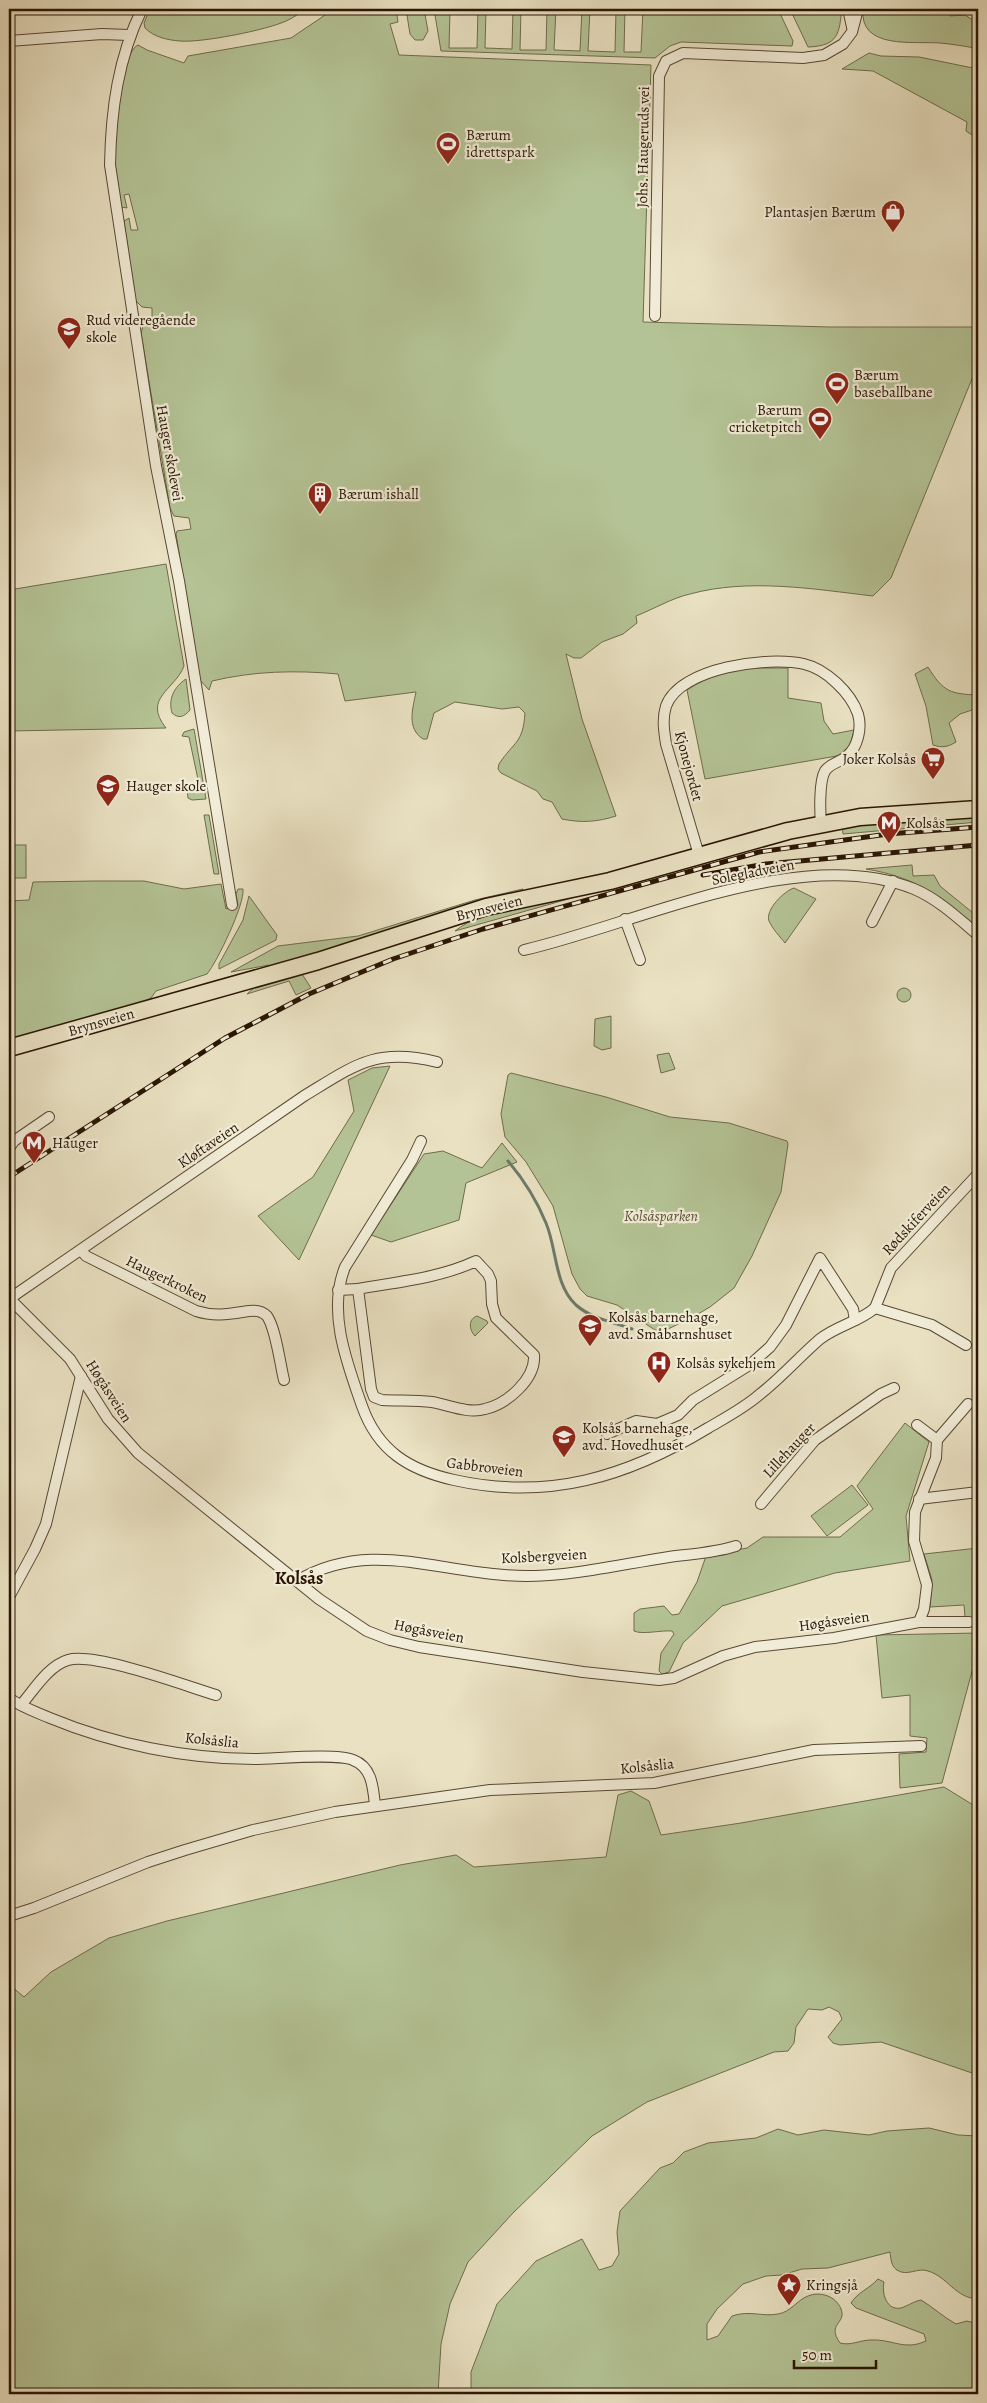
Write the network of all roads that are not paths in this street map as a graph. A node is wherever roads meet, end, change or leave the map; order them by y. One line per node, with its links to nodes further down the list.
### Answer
1 (142, 9): 5 (street, Hauger skolevei)
2 (848, 9): 4 (street)
3 (858, 9): 4 (street, Johs. Haugeruds vei)
4 (852, 28): 7 (street, Johs. Haugeruds vei)
5 (129, 35): 6 (street); 12 (street, Hauger skolevei)
6 (9, 41)
7 (655, 316)
8 (978, 809): 9 (main road, Brynsveien)
9 (821, 824): 10 (main road, Brynsveien); 10 (street, Kjonejordet)
10 (699, 855): 18 (main road, Brynsveien)
11 (893, 881): 13 (street, Solegladveien); 14 (street); 15 (street, Solegladveien)
12 (232, 905)
13 (625, 919): 16 (street, Solegladveien); 17 (street)
14 (872, 922)
15 (978, 935)
16 (524, 950)
17 (640, 960)
18 (9, 1048)
19 (438, 1062): 24 (street, Kløftaveien)
20 (49, 1117): 22 (street)
21 (421, 1141): 26 (street, Gabbroveien)
22 (9, 1148)
23 (978, 1174): 28 (street, Rødskiferveien)
24 (82, 1250): 27 (street, Kløftaveien); 32 (street, Haugerkroken)
25 (358, 1289): 25 (street); 26 (street)
26 (338, 1290): 29 (street, Gabbroveien)
27 (9, 1299): 31 (street, Høgåsveien)
28 (875, 1308): 29 (street, Gabbroveien); 30 (street)
29 (856, 1320): 36 (street)
30 (966, 1345)
31 (81, 1376): 42 (street, Høgåsveien); 43 (street)
32 (284, 1380)
33 (894, 1388): 40 (street, Lillehauger)
34 (968, 1404): 37 (street)
35 (917, 1425): 37 (street)
36 (607, 1434)
37 (937, 1440): 39 (street)
38 (978, 1492): 39 (street)
39 (919, 1499): 44 (street)
40 (761, 1504)
41 (736, 1546): 42 (street, Kolsbergveien)
42 (297, 1581): 44 (street, Høgåsveien)
43 (9, 1597)
44 (919, 1622): 45 (street, Høgåsveien)
45 (969, 1622)
46 (216, 1695): 48 (street)
47 (9, 1698): 48 (street, Kolsåslia)
48 (21, 1705): 50 (street, Kolsåslia)
49 (921, 1746): 50 (street, Kolsåslia)
50 (375, 1805): 51 (street, Kolsåslia)
51 (9, 1916)

